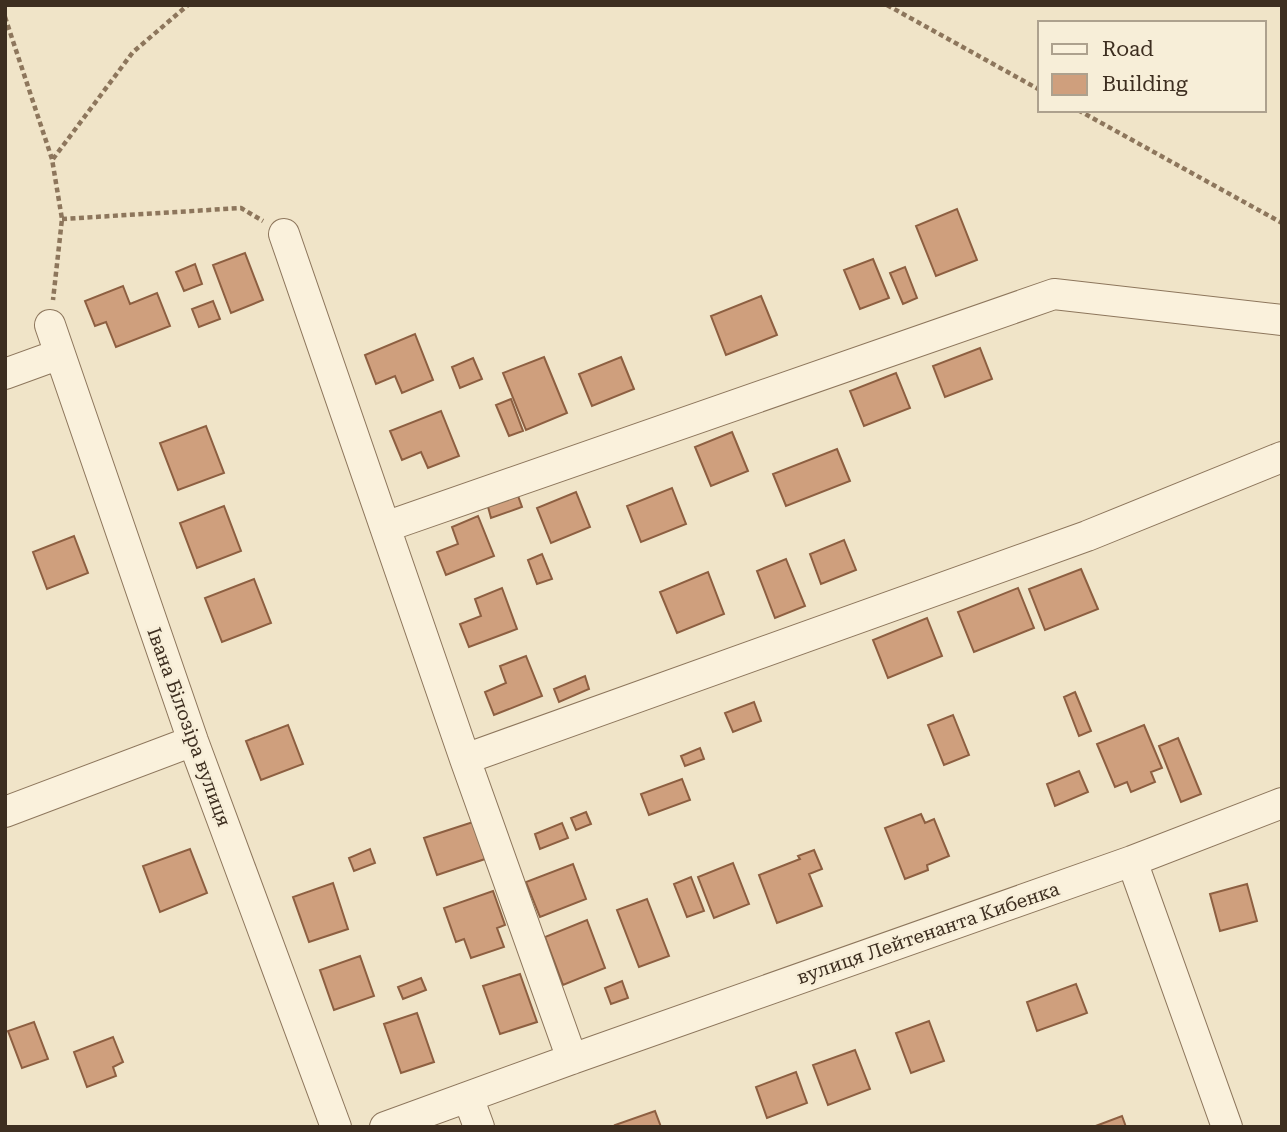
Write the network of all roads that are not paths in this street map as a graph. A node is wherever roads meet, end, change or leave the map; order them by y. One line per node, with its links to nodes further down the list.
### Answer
1 (284, 234): 7 (street)
2 (1282, 320): 7 (street)
3 (50, 325): 4 (street, Івана Білозіра вулиця)
4 (60, 354): 5 (street); 8 (street, Івана Білозіра вулиця)
5 (5, 374)
6 (1282, 457): 9 (street)
7 (385, 527): 9 (street)
8 (193, 741): 11 (street); 15 (street, Івана Білозіра вулиця)
9 (465, 760): 13 (street)
10 (1282, 803): 12 (street, вулиця Лейтенанта Кибенка)
11 (5, 812)
12 (1132, 861): 13 (street, вулиця Лейтенанта Кибенка); 18 (street)
13 (572, 1059): 14 (street, вулиця Лейтенанта Кибенка)
14 (468, 1097): 16 (street); 17 (street)
15 (336, 1127)
16 (386, 1127)
17 (479, 1127)
18 (1227, 1127)

